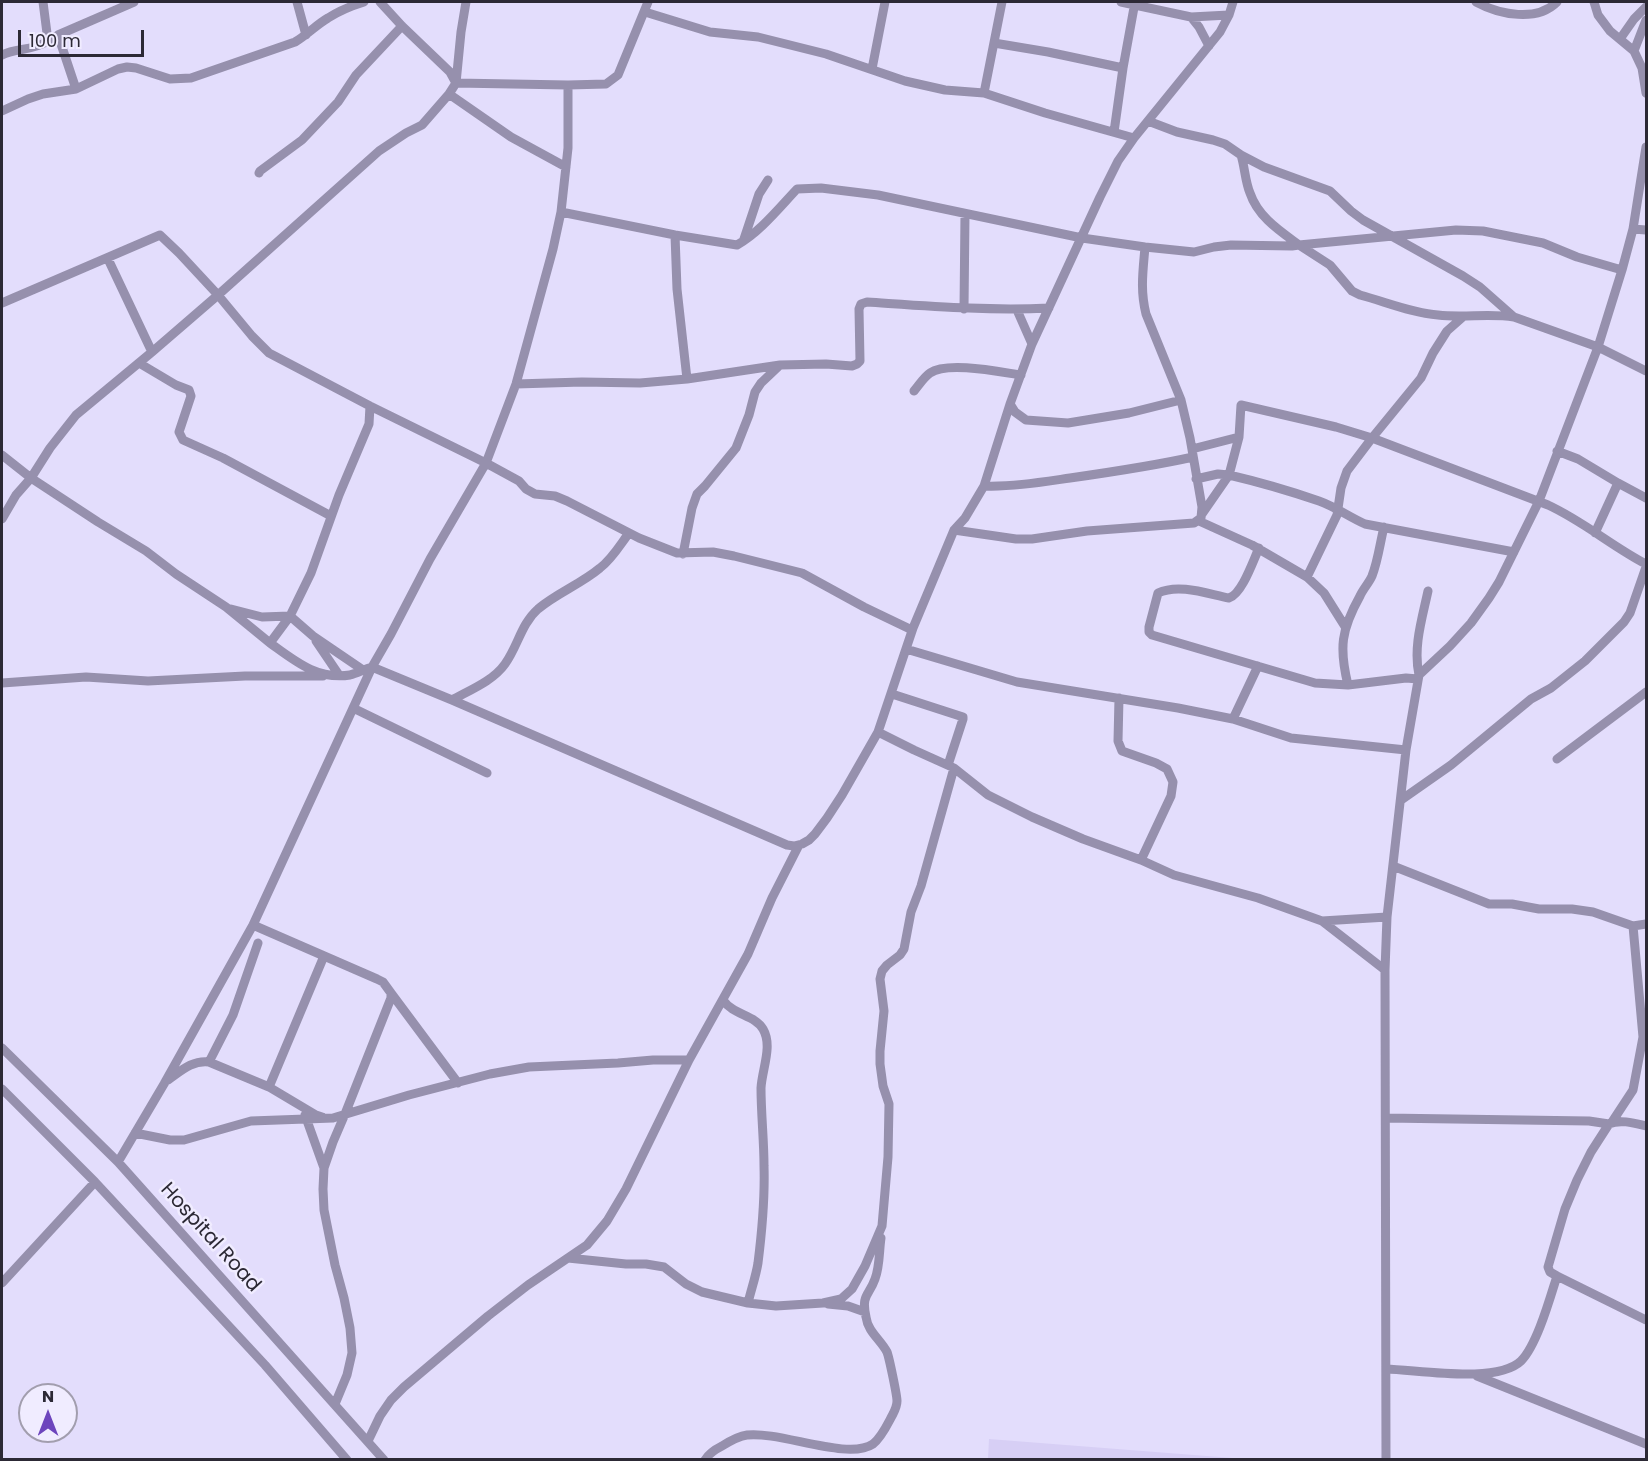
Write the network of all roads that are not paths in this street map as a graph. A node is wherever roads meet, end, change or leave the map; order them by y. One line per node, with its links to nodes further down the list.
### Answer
1 (43, 2): 25 (street)
2 (134, 2): 22 (street)
3 (297, 2): 23 (street)
4 (364, 2): 23 (street)
5 (380, 2): 21 (street)
6 (466, 2): 32 (street)
7 (648, 2): 17 (street)
8 (885, 2): 31 (street)
9 (1002, 2): 26 (street)
10 (1121, 2): 15 (street)
11 (1233, 2): 18 (street)
12 (1476, 2): 13 (street)
13 (1557, 2)
14 (1594, 2): 24 (street)
15 (1135, 3): 19 (street); 30 (street)
16 (1647, 8): 24 (street)
17 (645, 12): 31 (street); 33 (street)
18 (1229, 15): 19 (street); 27 (street)
19 (1191, 17): 27 (street)
20 (1647, 20): 28 (street)
21 (402, 26): 32 (street); 45 (street)
22 (58, 35): 25 (street); 34 (street)
23 (306, 35): 34 (street)
24 (1620, 39): 28 (street)
25 (48, 41): 29 (street)
26 (994, 43): 30 (street); 35 (street)
27 (1209, 46): 39 (street)
28 (1634, 51): 36 (street)
29 (3, 53)
30 (1123, 68): 40 (street)
31 (872, 69): 35 (street)
32 (456, 83): 33 (street); 37 (street)
33 (568, 85): 44 (street)
34 (76, 89): 38 (street)
35 (984, 93): 40 (street)
36 (1647, 93)
37 (449, 94): 44 (street); 59 (street)
38 (2, 111)
39 (1148, 121): 41 (street); 43 (street)
40 (1114, 132): 41 (street)
41 (1134, 138): 53 (street)
42 (1647, 147): 49 (street)
43 (1241, 155): 52 (street); 55 (street)
44 (566, 167): 47 (street)
45 (259, 173)
46 (768, 180): 54 (street)
47 (561, 212): 51 (street); 76 (street)
48 (965, 214): 53 (street); 54 (street); 62 (street)
49 (1633, 229): 50 (street); 58 (street)
50 (1647, 230)
51 (675, 235): 54 (street); 74 (street)
52 (1391, 236): 55 (street); 58 (street); 65 (street)
53 (1082, 238): 56 (street); 61 (street)
54 (744, 242)
55 (1299, 245): 56 (street); 64 (street)
56 (1145, 247): 78 (street)
57 (108, 259): 59 (street); 60 (street); 68 (street)
58 (1622, 270): 67 (street)
59 (218, 295): 68 (street); 80 (street)
60 (2, 303)
61 (1050, 308): 63 (street); 66 (street)
62 (964, 309): 63 (street); 70 (street)
63 (1017, 310): 66 (street)
64 (1464, 315): 65 (street); 84 (street)
65 (1514, 317): 67 (street)
66 (1032, 344): 73 (street)
67 (1598, 347): 72 (street); 85 (street)
68 (152, 352): 69 (street)
69 (139, 363): 90 (street); 99 (street)
70 (780, 365): 71 (street); 75 (street)
71 (753, 370): 74 (street); 75 (street)
72 (1647, 371)
73 (1021, 375): 77 (street); 79 (street)
74 (687, 379): 76 (street)
75 (761, 383): 108 (street)
76 (516, 384): 88 (street)
77 (914, 391)
78 (1181, 400): 79 (street); 86 (street)
79 (1010, 404): 93 (street)
80 (370, 406): 81 (street); 82 (street)
81 (382, 412): 82 (street); 88 (street)
82 (369, 424): 99 (street)
83 (1239, 437): 84 (street); 86 (street); 89 (street)
84 (1372, 438): 97 (street); 98 (street)
85 (1557, 451): 92 (street); 97 (street)
86 (1192, 453): 91 (street); 93 (street)
87 (2, 455): 90 (street)
88 (486, 463): 104 (street); 120 (street)
89 (1229, 475): 91 (street); 98 (street); 100 (street)
90 (31, 478): 94 (street); 112 (street)
91 (1196, 479): 100 (street)
92 (1618, 483): 95 (street); 105 (street)
93 (984, 486): 103 (street)
94 (16, 495): 96 (street); 101 (street)
95 (1647, 498)
96 (2, 499)
97 (1539, 501): 105 (street); 107 (street)
98 (1338, 509): 102 (street); 110 (street)
99 (331, 516): 113 (street)
100 (1200, 517): 103 (street); 106 (street)
101 (2, 519)
102 (1383, 526): 107 (street); 114 (street)
103 (954, 530): 115 (street)
104 (629, 533): 108 (street); 129 (street)
105 (1595, 533): 109 (street)
106 (1259, 548): 110 (street); 119 (street)
107 (1514, 552): 123 (street)
108 (683, 554): 115 (street)
109 (1647, 566): 137 (street)
110 (1307, 577): 114 (street)
111 (1428, 591): 123 (street)
112 (226, 607): 113 (street); 117 (street)
113 (290, 616): 116 (street); 117 (street)
114 (1346, 628): 125 (street)
115 (912, 630): 118 (street)
116 (313, 636): 120 (street); 121 (street)
117 (270, 643): 122 (street)
118 (906, 649): 127 (street); 128 (street)
119 (1258, 666): 125 (street); 131 (street)
120 (368, 669): 121 (street); 129 (street); 130 (street)
121 (339, 675): 122 (street)
122 (328, 676): 124 (street)
123 (1418, 677): 125 (street); 133 (street)
124 (2, 683)
125 (1348, 685)
126 (1647, 692): 134 (street)
127 (892, 694): 132 (street); 135 (street)
128 (1119, 698): 131 (street); 139 (street)
129 (452, 700): 138 (street)
130 (353, 708): 136 (street); 144 (street)
131 (1233, 719): 133 (street)
132 (878, 732): 135 (street); 138 (street)
133 (1406, 750): 137 (street)
134 (1557, 759)
135 (951, 767): 139 (street); 171 (street)
136 (487, 773)
137 (1401, 800): 140 (street)
138 (799, 845): 152 (street)
139 (1141, 860): 142 (street)
140 (1393, 866): 141 (street); 145 (street)
141 (1387, 917): 142 (street); 150 (street)
142 (1322, 921): 150 (street)
143 (1647, 924): 145 (street)
144 (254, 925): 146 (street); 148 (street)
145 (1633, 926): 165 (street)
146 (280, 936): 147 (street); 149 (street)
147 (258, 943): 148 (street); 155 (street)
148 (240, 948): 157 (street)
149 (324, 956): 151 (street); 158 (street)
150 (1385, 970): 163 (street)
151 (391, 993): 156 (street); 161 (street)
152 (723, 1000): 154 (street); 175 (street)
153 (2, 1048): 168 (street, Hospital Road)
154 (689, 1060): 156 (street); 172 (street)
155 (209, 1062): 157 (street); 158 (street)
156 (458, 1083): 161 (street)
157 (164, 1084): 167 (street)
158 (269, 1088): 160 (street)
159 (2, 1089): 170 (street)
160 (302, 1107): 162 (street); 164 (street)
161 (345, 1114): 162 (street); 169 (street)
162 (326, 1118): 164 (street)
163 (1386, 1118): 165 (street); 179 (street)
164 (307, 1119): 167 (street); 169 (street)
165 (1610, 1123): 166 (street); 173 (street)
166 (1647, 1126)
167 (135, 1133): 168 (street)
168 (117, 1162): 181 (street, Hospital Road)
169 (324, 1168): 181 (street)
170 (95, 1182): 174 (street); 184 (street)
171 (882, 1226): 176 (street); 177 (street)
172 (568, 1258): 175 (street); 182 (street)
173 (1557, 1276): 178 (street); 180 (street)
174 (2, 1283)
175 (748, 1303): 176 (street)
176 (823, 1303): 177 (street)
177 (865, 1312): 186 (street)
178 (1647, 1320)
179 (1386, 1369): 180 (street); 187 (street)
180 (1474, 1375): 183 (street)
181 (335, 1404): 182 (street, Hospital Road)
182 (368, 1441): 185 (street, Hospital Road)
183 (1647, 1444)
184 (346, 1460)
185 (384, 1460)
186 (705, 1460)
187 (1386, 1460)

